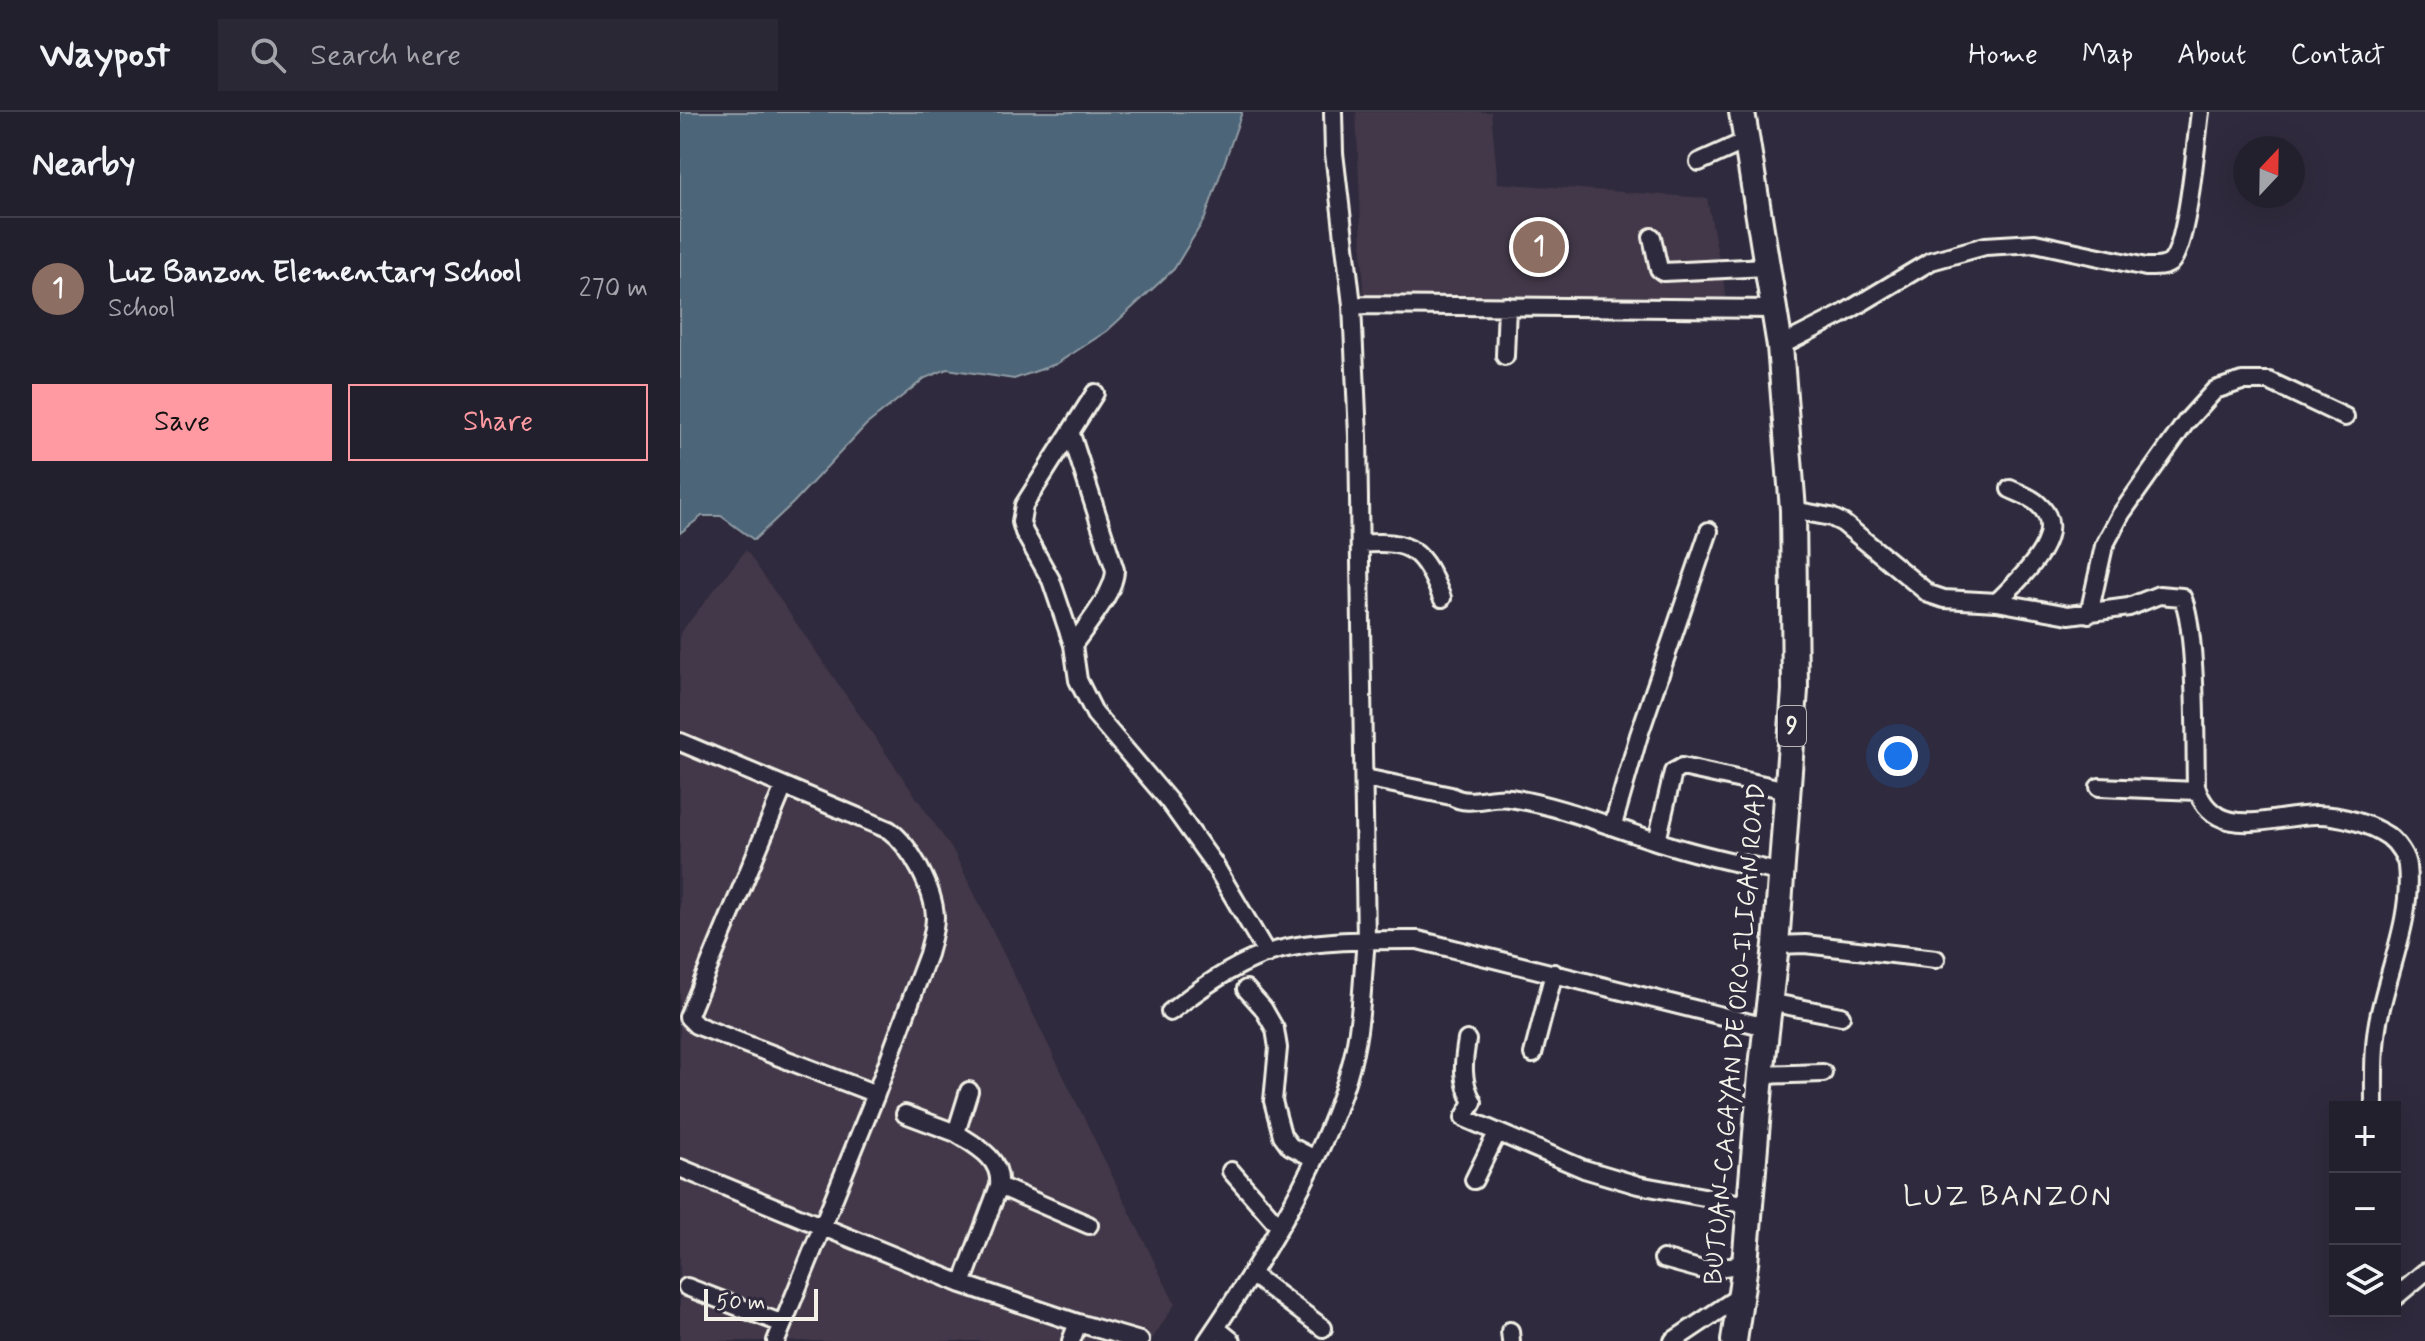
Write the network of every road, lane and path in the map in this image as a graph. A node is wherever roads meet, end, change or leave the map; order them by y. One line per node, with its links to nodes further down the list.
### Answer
1 (1333, 112): 8 (street)
2 (1742, 112): 4 (highway, BUTUAN-CAGAYAN DE ORO-ILIGAN ROAD / 9)
3 (2200, 112): 11 (street)
4 (1748, 140): 5 (street); 7 (highway, BUTUAN-CAGAYAN DE ORO-ILIGAN ROAD / 9)
5 (1699, 162)
6 (1652, 237): 7 (street)
7 (1767, 267): 10 (highway, BUTUAN-CAGAYAN DE ORO-ILIGAN ROAD / 9)
8 (1352, 305): 9 (street); 19 (street)
9 (1507, 306): 10 (street); 12 (street)
10 (1773, 309): 11 (highway, BUTUAN-CAGAYAN DE ORO-ILIGAN ROAD / 9)
11 (1780, 346): 17 (highway, BUTUAN-CAGAYAN DE ORO-ILIGAN ROAD / 9)
12 (1505, 356)
13 (1095, 393): 15 (street)
14 (2345, 417): 22 (street)
15 (1071, 434): 23 (street); 23 (street)
16 (2010, 489): 21 (street)
17 (1793, 510): 21 (street); 28 (highway, BUTUAN-CAGAYAN DE ORO-ILIGAN ROAD / 9)
18 (1709, 531): 30 (street)
19 (1360, 544): 20 (street); 25 (street)
20 (1442, 598)
21 (1997, 602): 22 (street)
22 (2089, 614): 29 (street)
23 (1073, 645): 35 (street)
24 (680, 742): 26 (street)
25 (1365, 778): 30 (street); 33 (street)
26 (784, 786): 48 (street); 48 (street)
27 (2099, 787): 29 (street)
28 (1787, 790): 31 (street); 32 (highway, BUTUAN-CAGAYAN DE ORO-ILIGAN ROAD / 9)
29 (2197, 791): 49 (street)
30 (1613, 825): 31 (street)
31 (1657, 841): 32 (street)
32 (1782, 873): 34 (highway, BUTUAN-CAGAYAN DE ORO-ILIGAN ROAD / 9)
33 (1366, 940): 35 (street); 37 (street); 53 (street)
34 (1776, 945): 36 (street); 39 (highway, BUTUAN-CAGAYAN DE ORO-ILIGAN ROAD / 9)
35 (1267, 954): 40 (street)
36 (1936, 959)
37 (1554, 973): 42 (street); 44 (street)
38 (1246, 989): 53 (street)
39 (1769, 1002): 41 (street); 42 (highway, BUTUAN-CAGAYAN DE ORO-ILIGAN ROAD / 9)
40 (1170, 1012)
41 (1841, 1016)
42 (1766, 1027): 46 (highway, BUTUAN-CAGAYAN DE ORO-ILIGAN ROAD / 9)
43 (1467, 1040): 52 (street)
44 (1533, 1054)
45 (1823, 1073): 46 (street)
46 (1761, 1075): 58 (highway, BUTUAN-CAGAYAN DE ORO-ILIGAN ROAD / 9)
47 (969, 1091): 51 (street)
48 (876, 1094): 61 (street)
49 (2374, 1101)
50 (905, 1114): 51 (street)
51 (956, 1133): 57 (street)
52 (1497, 1133): 56 (street); 58 (street)
53 (1315, 1159): 60 (street)
54 (680, 1168): 61 (street)
55 (1231, 1171): 60 (street)
56 (1474, 1180)
57 (999, 1186): 59 (street); 66 (street)
58 (1748, 1205): 63 (highway, BUTUAN-CAGAYAN DE ORO-ILIGAN ROAD / 9)
59 (1089, 1225)
60 (1278, 1225): 65 (street)
61 (822, 1226): 66 (street); 71 (street)
62 (1663, 1259): 63 (street)
63 (1745, 1264): 69 (highway, BUTUAN-CAGAYAN DE ORO-ILIGAN ROAD / 9)
64 (2425, 1272): 68 (street)
65 (1251, 1274): 72 (street); 73 (street)
66 (962, 1284): 70 (street)
67 (687, 1287): 71 (street)
68 (2401, 1292)
69 (1740, 1296): 78 (street); 79 (highway, BUTUAN-CAGAYAN DE ORO-ILIGAN ROAD / 9)
70 (1078, 1323): 75 (street); 76 (street)
71 (783, 1324): 74 (street)
72 (1323, 1328)
73 (1212, 1334): 77 (street)
74 (776, 1341)
75 (1071, 1341)
76 (1140, 1341)
77 (1232, 1341)
78 (1673, 1341)
79 (1734, 1341)

